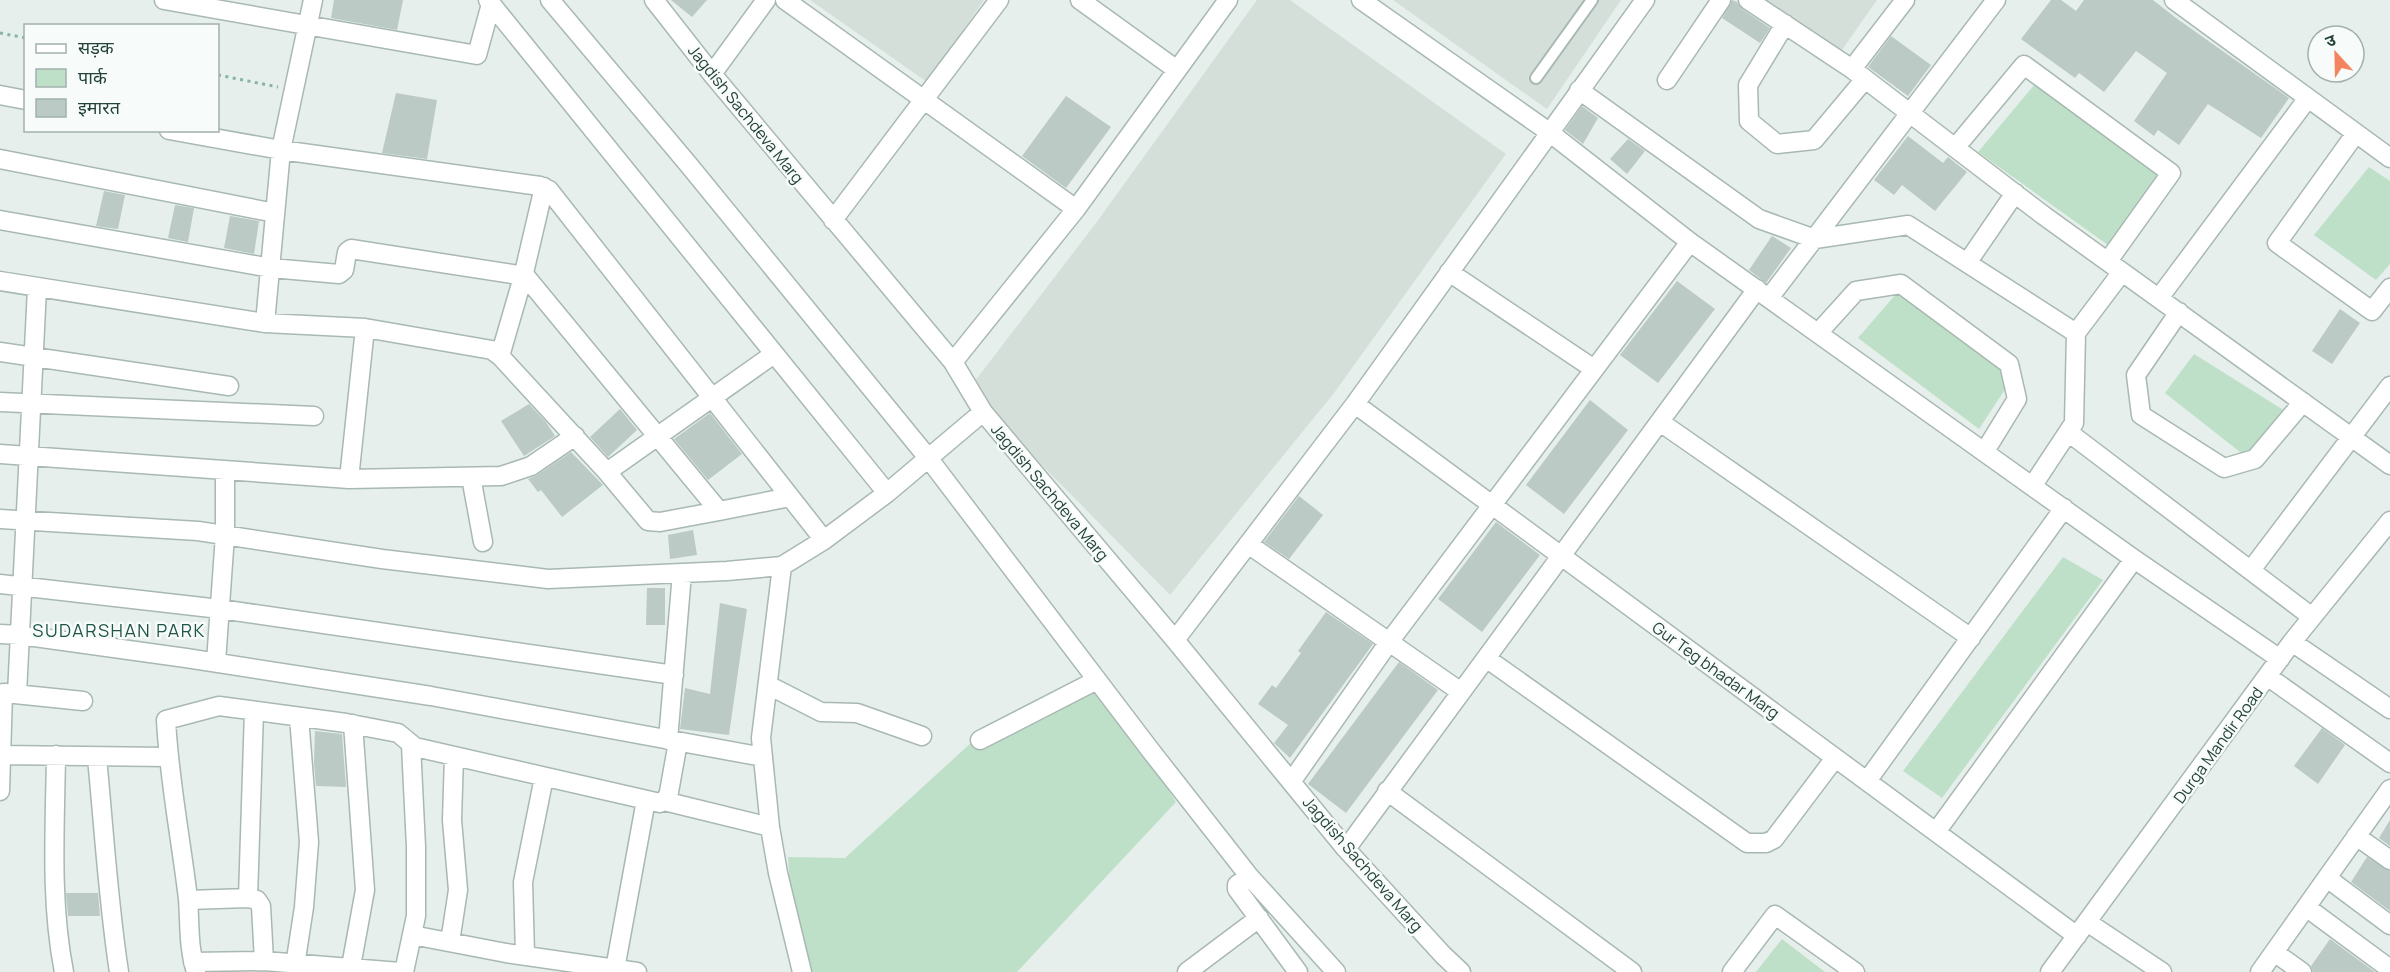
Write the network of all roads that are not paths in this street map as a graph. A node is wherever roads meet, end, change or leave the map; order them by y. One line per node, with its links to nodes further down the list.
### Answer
1 (164, 0): 19 (street)
2 (313, 0): 19 (street)
3 (550, 0): 85 (street)
4 (654, 0): 22 (street, Jagdish Sachdeva Marg)
5 (766, 0): 22 (street)
6 (785, 0): 29 (street)
7 (999, 0): 29 (street)
8 (1080, 0): 21 (street)
9 (1228, 0): 21 (street)
10 (1361, 0): 33 (street)
11 (1592, 0): 24 (lane)
12 (1645, 0): 26 (street)
13 (1722, 0): 25 (street)
14 (1748, 0): 20 (street)
15 (1905, 0): 23 (street)
16 (1996, 0): 31 (street)
17 (2174, 0): 28 (street)
18 (490, 2): 19 (street); 63 (street)
19 (307, 24): 36 (street)
20 (1785, 24): 23 (street); 23 (street)
21 (1177, 70): 41 (street)
22 (712, 74): 44 (street, Jagdish Sachdeva Marg)
23 (1858, 74): 31 (street)
24 (1536, 78)
25 (1667, 80)
26 (1579, 90): 33 (street); 45 (street)
27 (0, 95): 30 (street)
28 (2308, 98): 34 (street); 56 (street)
29 (924, 99): 41 (street); 44 (street)
30 (24, 100)
31 (1911, 114): 35 (street); 45 (street)
32 (180, 132): 36 (street)
33 (1549, 132): 46 (street); 50 (street)
34 (2356, 133): 37 (street); 54 (street)
35 (1955, 148): 40 (street); 48 (street)
36 (281, 150): 39 (street); 42 (street)
37 (2390, 158)
38 (0, 159): 42 (street)
39 (544, 187): 51 (street); 70 (street)
40 (2015, 193): 47 (street); 48 (street)
41 (1076, 208): 66 (street)
42 (275, 213): 49 (street)
43 (0, 220): 49 (street)
44 (833, 220): 66 (street, Jagdish Sachdeva Marg)
45 (1815, 239): 47 (street); 55 (street)
46 (1690, 242): 55 (street); 67 (street)
47 (1967, 263): 61 (street)
48 (2115, 266): 56 (street); 61 (street)
49 (271, 268): 51 (street); 58 (street)
50 (1449, 272): 67 (street); 74 (street)
51 (523, 277): 64 (street); 80 (street)
52 (0, 280): 53 (street)
53 (37, 288): 58 (street); 65 (street)
54 (2390, 288)
55 (1763, 294): 60 (street); 77 (street)
56 (2159, 298): 57 (street)
57 (2179, 312): 72 (street); 72 (street)
58 (265, 322): 59 (street)
59 (365, 328): 64 (street); 90 (street)
60 (1818, 333): 82 (street); 82 (street)
61 (2076, 333): 78 (street)
62 (0, 352): 65 (street)
63 (774, 354): 70 (street); 92 (street)
64 (500, 356): 79 (street)
65 (33, 358): 68 (street); 73 (street)
66 (953, 362): 75 (street, Jagdish Sachdeva Marg)
67 (1594, 369): 94 (street)
68 (229, 386)
69 (2390, 386): 81 (street)
70 (713, 399): 80 (street); 93 (street)
71 (0, 402): 73 (street)
72 (2303, 402): 81 (street)
73 (30, 404): 76 (street); 84 (street)
74 (1355, 404): 94 (street, Gur Teg bhadar Marg); 103 (street)
75 (983, 412): 85 (street); 116 (street, Jagdish Sachdeva Marg)
76 (314, 416)
77 (1660, 422): 104 (street); 115 (street)
78 (2068, 432): 91 (street); 107 (street)
79 (575, 436): 88 (street); 89 (street)
80 (659, 436): 88 (street); 96 (street)
81 (2353, 438): 86 (street); 107 (street)
82 (1985, 451): 91 (street)
83 (0, 454): 84 (street)
84 (29, 456): 87 (street); 98 (street)
85 (929, 459): 92 (street); 124 (street)
86 (2390, 465)
87 (225, 471): 90 (street); 100 (street)
88 (607, 472): 96 (street)
89 (471, 477): 90 (street); 102 (street)
90 (350, 479)
91 (2033, 485): 95 (street)
92 (887, 493): 101 (street)
93 (790, 496): 96 (street); 101 (street)
94 (1492, 505): 104 (street, Gur Teg bhadar Marg); 117 (street)
95 (2064, 508): 105 (street); 115 (street)
96 (719, 511)
97 (0, 519): 98 (street)
98 (25, 520): 100 (street); 110 (street)
99 (2390, 521): 112 (street, Durga Mandir Road)
100 (225, 535): 108 (street); 111 (street)
101 (824, 540): 106 (street)
102 (483, 542)
103 (1248, 544): 116 (street); 117 (street)
104 (1561, 556): 119 (street); 143 (street, Gur Teg bhadar Marg)
105 (2134, 559): 120 (street); 153 (street)
106 (782, 566): 108 (street); 125 (street)
107 (2251, 570): 112 (street)
108 (682, 573): 122 (street)
109 (0, 584): 110 (street)
110 (22, 587): 111 (street); 114 (street)
111 (220, 609): 121 (street); 122 (street)
112 (2312, 617): 118 (street, Durga Mandir Road)
113 (0, 634): 114 (street)
114 (20, 635): 121 (street); 127 (street)
115 (1971, 638): 146 (street)
116 (1174, 640): 147 (street, Jagdish Sachdeva Marg)
117 (1389, 642): 126 (street); 147 (street)
118 (2292, 642): 120 (street, Durga Mandir Road); 129 (street)
119 (1486, 658): 126 (street); 143 (street)
120 (2280, 658): 123 (street, Durga Mandir Road)
121 (216, 663): 135 (street)
122 (674, 675): 135 (street)
123 (2268, 676): 144 (street); 164 (street, Durga Mandir Road)
124 (1097, 680): 134 (street); 157 (street)
125 (768, 685): 133 (street); 141 (street)
126 (1461, 692): 150 (street)
127 (7, 694): 128 (street); 137 (street)
128 (83, 701)
129 (2390, 710)
130 (254, 711): 131 (street); 140 (street); 159 (street)
131 (299, 717): 132 (street); 171 (street)
132 (353, 724): 136 (street); 174 (street)
133 (922, 736)
134 (980, 740)
135 (673, 741): 141 (street); 151 (street)
136 (411, 745): 139 (street); 165 (street)
137 (1, 755): 138 (street); 149 (street)
138 (56, 755): 142 (street); 175 (street)
139 (454, 756): 145 (street); 166 (street)
140 (168, 757): 142 (street); 160 (street)
141 (763, 757): 152 (street)
142 (97, 758): 176 (street)
143 (1834, 758): 146 (street, Gur Teg bhadar Marg)
144 (2390, 763)
145 (544, 777): 151 (street); 168 (street)
146 (1867, 781): 153 (street, Gur Teg bhadar Marg)
147 (1291, 782): 155 (street, Jagdish Sachdeva Marg)
148 (2390, 789): 154 (street)
149 (0, 791)
150 (1387, 791): 155 (street); 184 (street)
151 (655, 800): 152 (street); 172 (street)
152 (770, 828): 179 (street)
153 (1936, 832): 164 (street, Gur Teg bhadar Marg)
154 (2356, 836): 156 (street); 158 (street)
155 (1346, 849): 183 (street, Jagdish Sachdeva Marg)
156 (2390, 860)
157 (1249, 876): 162 (street); 182 (street)
158 (2327, 878): 161 (street); 163 (street)
159 (248, 898): 160 (street); 169 (street)
160 (188, 900): 170 (street)
161 (2306, 907): 167 (street); 173 (street)
162 (1259, 918): 180 (street); 181 (street)
163 (2390, 925)
164 (2082, 929): 187 (street, Durga Mandir Road); 188 (street, Gur Teg bhadar Marg)
165 (412, 935): 166 (street); 177 (street)
166 (450, 942): 168 (street)
167 (2274, 952): 189 (street); 190 (street)
168 (525, 956): 172 (street)
169 (256, 965): 170 (street); 171 (street)
170 (194, 967)
171 (294, 968): 174 (street)
172 (615, 969): 178 (street)
173 (2390, 969)
174 (351, 970): 177 (street)
175 (64, 972)
176 (119, 972)
177 (402, 972)
178 (636, 972)
179 (802, 972)
180 (1187, 972)
181 (1298, 972)
182 (1336, 972)
183 (1461, 972)
184 (1632, 972)
185 (1732, 972): 186 (street)
186 (1855, 972)
187 (2050, 972)
188 (2162, 972)
189 (2260, 972)
190 (2302, 972)

